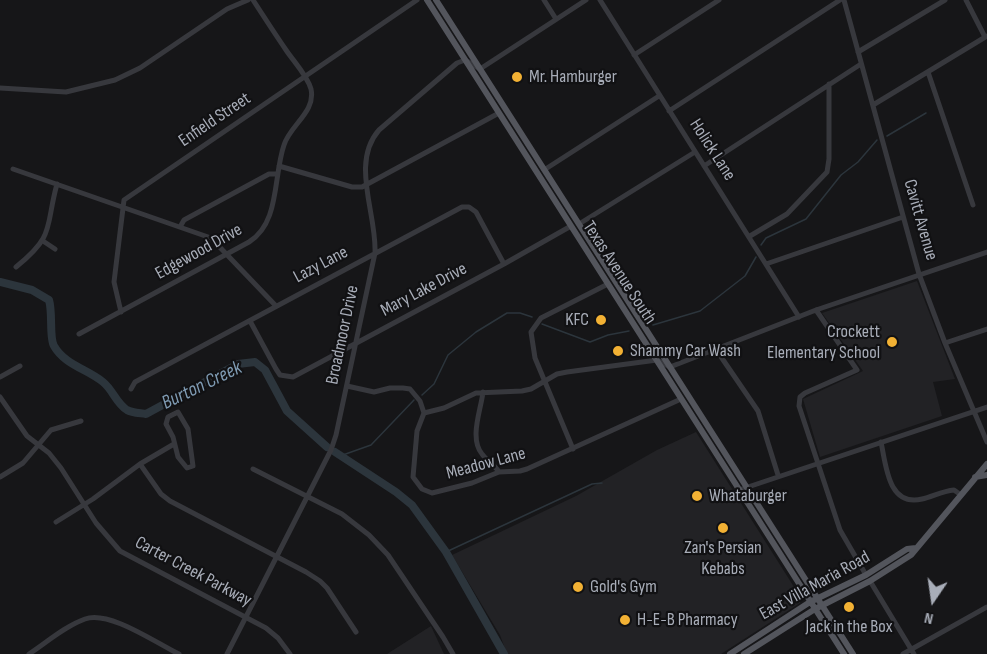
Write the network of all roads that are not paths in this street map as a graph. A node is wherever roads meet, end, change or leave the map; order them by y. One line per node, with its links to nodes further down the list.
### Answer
1 (235, 0): 14 (street)
2 (248, 0): 14 (street)
3 (253, 0): 23 (street, Edgewood Drive)
4 (417, 0): 23 (street, Enfield Street)
5 (427, 0): 19 (main road, Texas Avenue South)
6 (436, 0): 21 (main road, Texas Avenue South)
7 (544, 0): 15 (street)
8 (586, 0): 15 (street)
9 (600, 0): 18 (street, Holick Lane)
10 (719, 0): 18 (street)
11 (842, 0): 17 (street, Cavitt Avenue); 28 (street)
12 (945, 0): 17 (street)
13 (966, 0): 16 (street)
14 (227, 9): 25 (street)
15 (556, 19): 21 (street)
16 (986, 37): 22 (street)
17 (858, 52): 20 (street, Cavitt Avenue)
18 (634, 55): 26 (street, Holick Lane)
19 (465, 60): 21 (street); 29 (main road, Texas Avenue South); 38 (street, Broadmoor Drive)
20 (861, 64): 24 (street); 27 (street, Cavitt Avenue)
21 (480, 69): 34 (main road, Texas Avenue South)
22 (928, 72): 27 (street); 39 (street)
23 (305, 77): 31 (street, Edgewood Drive); 40 (street, Enfield Street)
24 (829, 84): 32 (street); 45 (street)
25 (0, 88)
26 (659, 96): 28 (street, Holick Lane); 34 (street)
27 (873, 105): 41 (street, Cavitt Avenue)
28 (669, 111): 30 (street, Holick Lane)
29 (499, 113): 36 (main road, Texas Avenue South); 38 (street)
30 (695, 152): 32 (street, Holick Lane); 42 (street)
31 (279, 166): 35 (street, Edgewood Drive); 38 (street)
32 (704, 166): 45 (street, Holick Lane)
33 (13, 169): 37 (street)
34 (544, 170): 42 (main road, Texas Avenue South)
35 (277, 174): 43 (street); 50 (street, Edgewood Drive)
36 (544, 182): 42 (main road); 44 (main road, Texas Avenue South)
37 (57, 184): 40 (street); 46 (street)
38 (367, 185): 49 (street, Broadmoor Drive)
39 (973, 205)
40 (122, 206): 43 (street); 58 (street)
41 (903, 217): 52 (street); 54 (street, Cavitt Avenue)
42 (579, 224): 68 (main road, Texas Avenue South)
43 (180, 226): 50 (street)
44 (571, 226): 51 (street, Mary Lake Drive); 55 (main road, Texas Avenue South)
45 (750, 236): 52 (street, Holick Lane)
46 (43, 241): 47 (street); 53 (street)
47 (55, 249)
48 (987, 252): 54 (street)
49 (375, 253): 51 (street, Lazy Lane); 56 (street, Lazy Lane); 64 (street, Broadmoor Drive)
50 (227, 254): 56 (street); 58 (street, Edgewood Drive)
51 (504, 264): 64 (street, Mary Lake Drive)
52 (766, 264): 59 (street, Holick Lane)
53 (16, 267)
54 (919, 274): 57 (street); 63 (street, Cavitt Avenue)
55 (608, 284): 66 (main road, Texas Avenue South); 70 (street)
56 (276, 306): 60 (street, Lazy Lane)
57 (816, 310): 59 (street); 85 (street)
58 (121, 312): 62 (street, Edgewood Drive)
59 (800, 316): 65 (street)
60 (250, 321): 64 (street, Mary Lake Drive); 72 (street, Lazy Lane)
61 (987, 330): 63 (street)
62 (78, 334)
63 (945, 343): 77 (street, Cavitt Avenue)
64 (356, 344): 71 (street, Broadmoor Drive)
65 (715, 348): 68 (street); 91 (street)
66 (657, 360): 68 (street); 70 (street); 75 (main road, Texas Avenue South)
67 (20, 366): 69 (street)
68 (669, 367): 94 (main road, Texas Avenue South)
69 (0, 377)
70 (545, 380): 73 (street); 84 (street)
71 (347, 386): 78 (street); 97 (street, Broadmoor Drive)
72 (131, 389)
73 (483, 392): 78 (street); 89 (street)
74 (0, 397): 83 (street, Carter Creek Parkway)
75 (681, 399): 84 (street, Meadow Lane); 95 (main road, Texas Avenue South)
76 (987, 407): 77 (street)
77 (974, 411): 80 (street); 81 (street, Cavitt Avenue)
78 (424, 413): 89 (street, Meadow Lane)
79 (81, 422): 83 (street)
80 (881, 442): 85 (street); 96 (street)
81 (987, 442)
82 (174, 444): 82 (street); 86 (street)
83 (39, 445): 92 (street); 98 (street, Carter Creek Parkway)
84 (573, 449): 89 (street, Meadow Lane)
85 (818, 462): 91 (street); 101 (street)
86 (140, 464): 98 (street); 100 (street)
87 (987, 464): 93 (main road, East Villa Maria Road)
88 (253, 469): 97 (street)
89 (499, 472)
90 (987, 475): 93 (main road)
91 (778, 476): 94 (street)
92 (0, 477)
93 (975, 477): 96 (main road, East Villa Maria Road)
94 (746, 487): 95 (street); 102 (main road, Texas Avenue South)
95 (739, 490): 103 (main road, Texas Avenue South)
96 (960, 495): 101 (main road, East Villa Maria Road)
97 (307, 496): 100 (street, Broadmoor Drive); 114 (street)
98 (84, 503): 99 (street); 107 (street, Carter Creek Parkway)
99 (56, 522)
100 (276, 558): 107 (street, Broadmoor Drive); 108 (street)
101 (868, 578): 102 (main road, East Villa Maria Road); 104 (main road, East Villa Maria Road); 109 (street)
102 (818, 598): 103 (main road, East Villa Maria Road); 104 (main road, Texas Avenue South)
103 (810, 602): 106 (main road, Texas Avenue South); 115 (main road, East Villa Maria Road)
104 (822, 605): 106 (main road, East Villa Maria Road); 118 (main road, Texas Avenue South)
105 (987, 607): 109 (street)
106 (815, 609): 116 (main road, East Villa Maria Road); 117 (main road, Texas Avenue South)
107 (246, 617): 112 (street, Broadmoor Drive); 113 (street, Carter Creek Parkway)
108 (356, 632)
109 (912, 652): 119 (street)
110 (29, 654): 111 (street)
111 (179, 654)
112 (227, 654)
113 (290, 654)
114 (453, 654)
115 (730, 654)
116 (744, 654)
117 (844, 654)
118 (853, 654)
119 (903, 654)

